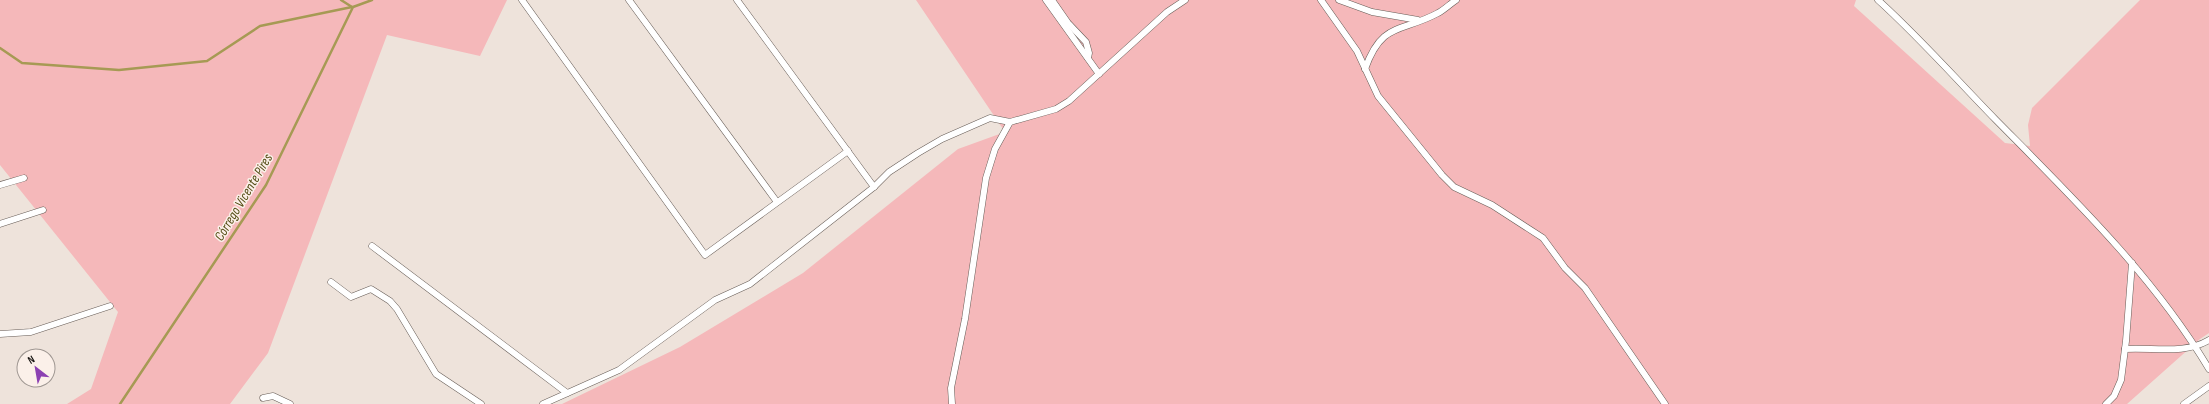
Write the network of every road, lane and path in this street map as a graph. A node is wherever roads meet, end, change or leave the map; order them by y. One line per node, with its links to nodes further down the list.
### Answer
1 (522, 0): 20 (street)
2 (629, 0): 20 (street)
3 (737, 0): 16 (street)
4 (1046, 0): 12 (street)
5 (1052, 0): 12 (street)
6 (1185, 0): 14 (street)
7 (1322, 0): 13 (street)
8 (1339, 0): 11 (street)
9 (1456, 0): 11 (street)
10 (1878, 0): 24 (street)
11 (1419, 20): 13 (street)
12 (1088, 58): 14 (street)
13 (1365, 69): 39 (street)
14 (1099, 74): 15 (street)
15 (1010, 122): 19 (street); 38 (street)
16 (848, 151): 19 (street); 20 (street)
17 (24, 178): 18 (street)
18 (0, 185)
19 (874, 187): 33 (street)
20 (777, 202)
21 (43, 210): 22 (street)
22 (0, 224)
23 (372, 246): 33 (street)
24 (2132, 263): 29 (street); 30 (street)
25 (331, 282): 36 (street)
26 (110, 306): 27 (street)
27 (0, 334)
28 (2209, 340): 29 (street)
29 (2196, 347): 30 (street); 31 (street)
30 (2125, 349): 40 (street)
31 (2209, 369)
32 (2209, 386): 41 (street)
33 (568, 393): 37 (street)
34 (263, 398): 35 (street)
35 (290, 404)
36 (481, 404)
37 (543, 404)
38 (952, 404)
39 (1665, 404)
40 (2106, 404)
41 (2184, 404)

